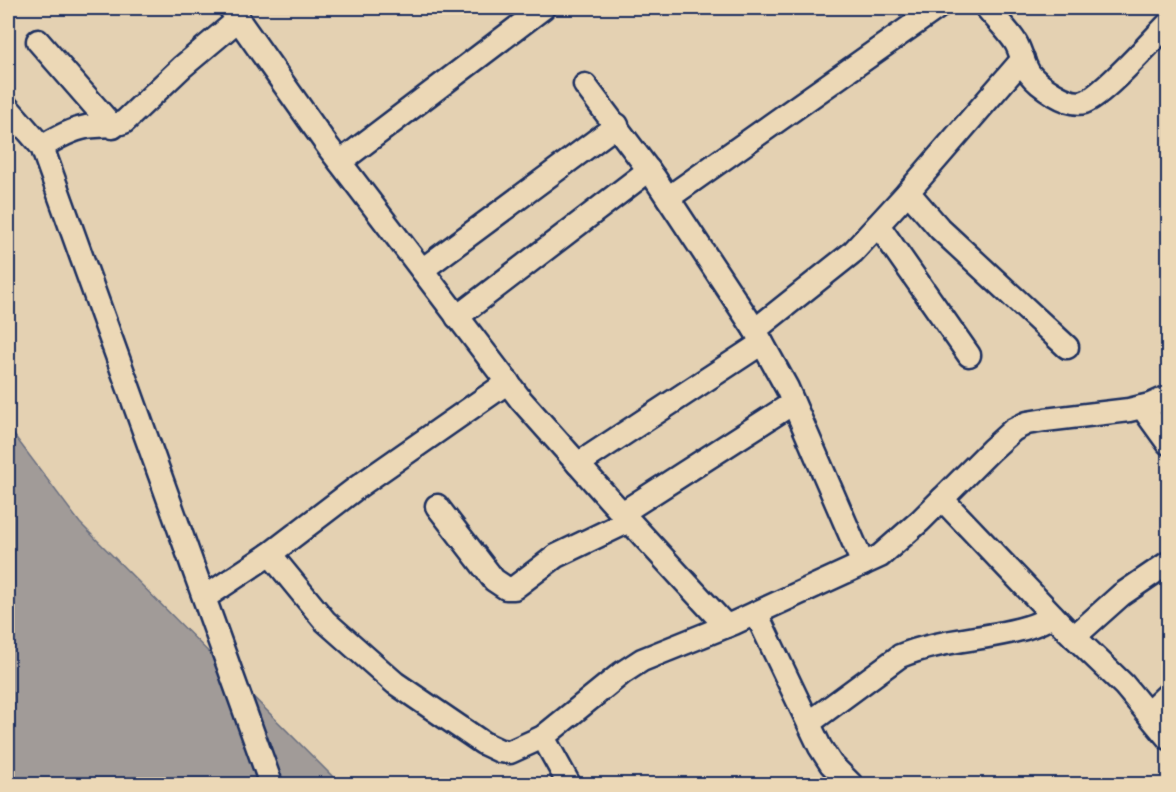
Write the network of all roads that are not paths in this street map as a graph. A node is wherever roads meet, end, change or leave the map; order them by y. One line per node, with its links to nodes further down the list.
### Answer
1 (543, 8): 13 (street)
2 (937, 8): 16 (street)
3 (987, 8): 7 (street)
4 (234, 14): 11 (street); 13 (street)
5 (1168, 24): 7 (street)
6 (38, 41): 11 (street)
7 (1023, 59): 15 (street)
8 (585, 85): 10 (street)
9 (8, 108): 12 (street)
10 (617, 125): 14 (street); 18 (street)
11 (114, 126): 12 (street)
12 (42, 147): 45 (street)
13 (340, 162): 18 (street)
14 (649, 170): 16 (street); 19 (street)
15 (908, 192): 17 (street); 21 (street)
16 (668, 198): 20 (street)
17 (878, 225): 20 (street); 22 (street)
18 (422, 270): 19 (street)
19 (457, 317): 23 (street)
20 (758, 336): 25 (street); 28 (street)
21 (1067, 347)
22 (969, 355)
23 (508, 382): 28 (street); 32 (street)
24 (1168, 397): 26 (street)
25 (793, 404): 31 (street); 34 (street)
26 (1142, 407): 27 (street); 29 (street)
27 (1168, 443)
28 (578, 464): 31 (street)
29 (942, 499): 34 (street); 37 (street)
30 (437, 506): 31 (street)
31 (625, 517): 38 (street)
32 (270, 554): 35 (street); 43 (street)
33 (1168, 563): 39 (street)
34 (863, 564): 36 (street)
35 (213, 592)
36 (756, 613): 38 (street); 42 (street)
37 (1053, 616): 39 (street); 42 (street)
38 (726, 626): 43 (street)
39 (1074, 637): 41 (street)
40 (1168, 694): 41 (street)
41 (1148, 713): 44 (street)
42 (809, 723): 47 (street)
43 (543, 737): 46 (street)
44 (1168, 738)
45 (271, 784)
46 (569, 784)
47 (852, 784)

